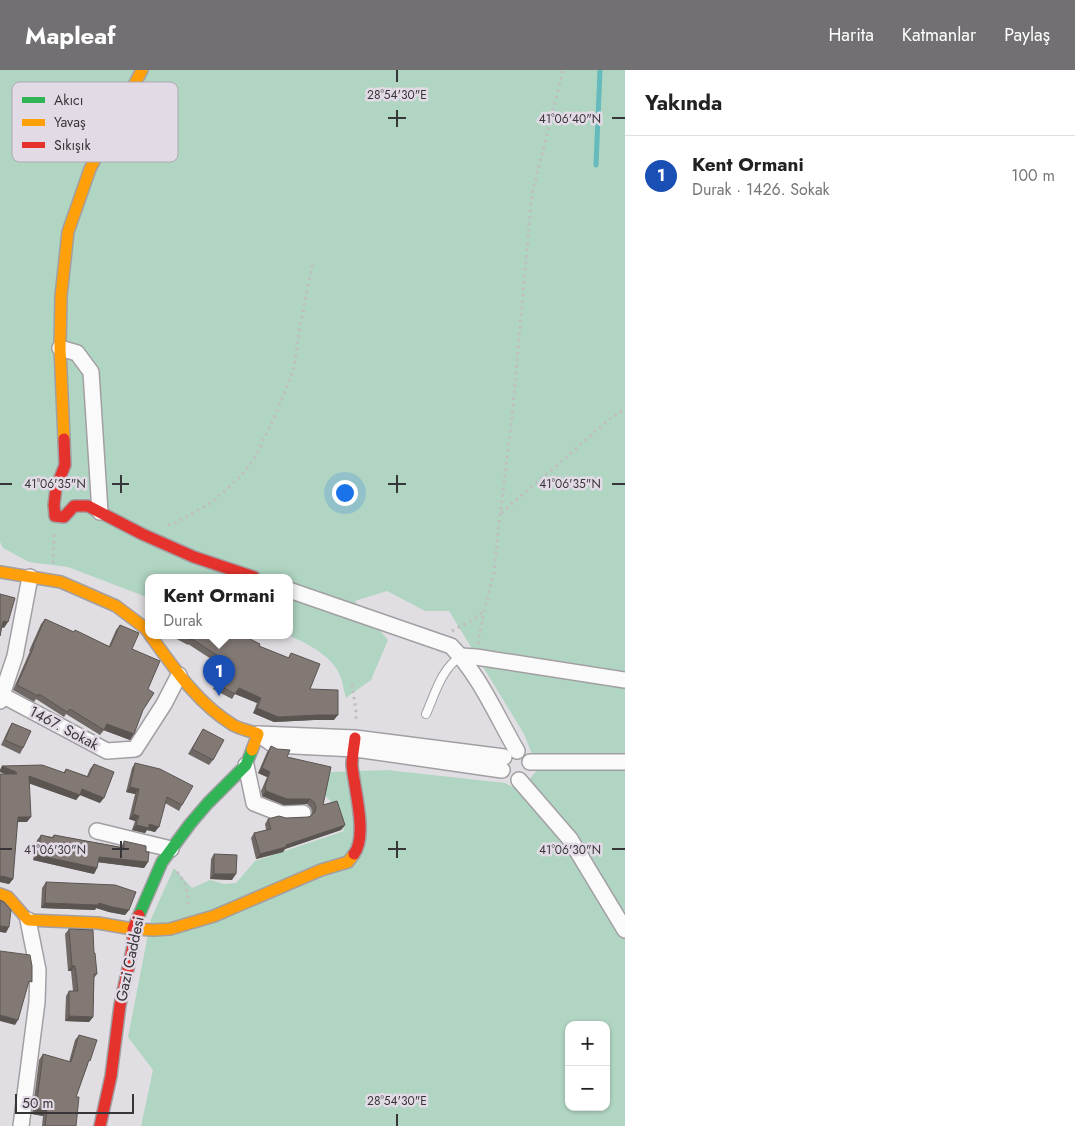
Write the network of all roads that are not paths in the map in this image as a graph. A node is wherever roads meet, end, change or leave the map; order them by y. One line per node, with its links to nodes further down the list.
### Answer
1 (142, 70): 2 (street)
2 (136, 82)
3 (94, 162): 4 (street)
4 (60, 348): 5 (street); 5 (street)
5 (100, 512): 7 (street)
6 (0, 572): 8 (street)
7 (245, 574)
8 (30, 577): 10 (street); 15 (street)
9 (293, 591): 12 (street)
10 (145, 628)
11 (153, 639): 13 (street)
12 (460, 656): 14 (street); 16 (lane); 19 (street)
13 (179, 676): 15 (street, 1467. Sokak); 17 (street)
14 (625, 680)
15 (1, 697)
16 (426, 714)
17 (258, 734): 18 (street); 22 (street, Gazi Caddesi)
18 (354, 744): 19 (street); 29 (street)
19 (508, 759): 20 (street); 23 (street)
20 (530, 762): 21 (street); 23 (street)
21 (625, 762)
22 (246, 765): 24 (street); 26 (street, Gazi Caddesi)
23 (519, 780): 30 (street)
24 (303, 812)
25 (96, 831): 26 (street)
26 (167, 856): 29 (street, Gazi Caddesi)
27 (0, 894): 28 (street)
28 (28, 920): 29 (street); 31 (street)
29 (133, 929): 32 (street, Gazi Caddesi)
30 (625, 930)
31 (20, 1126)
32 (100, 1126)

